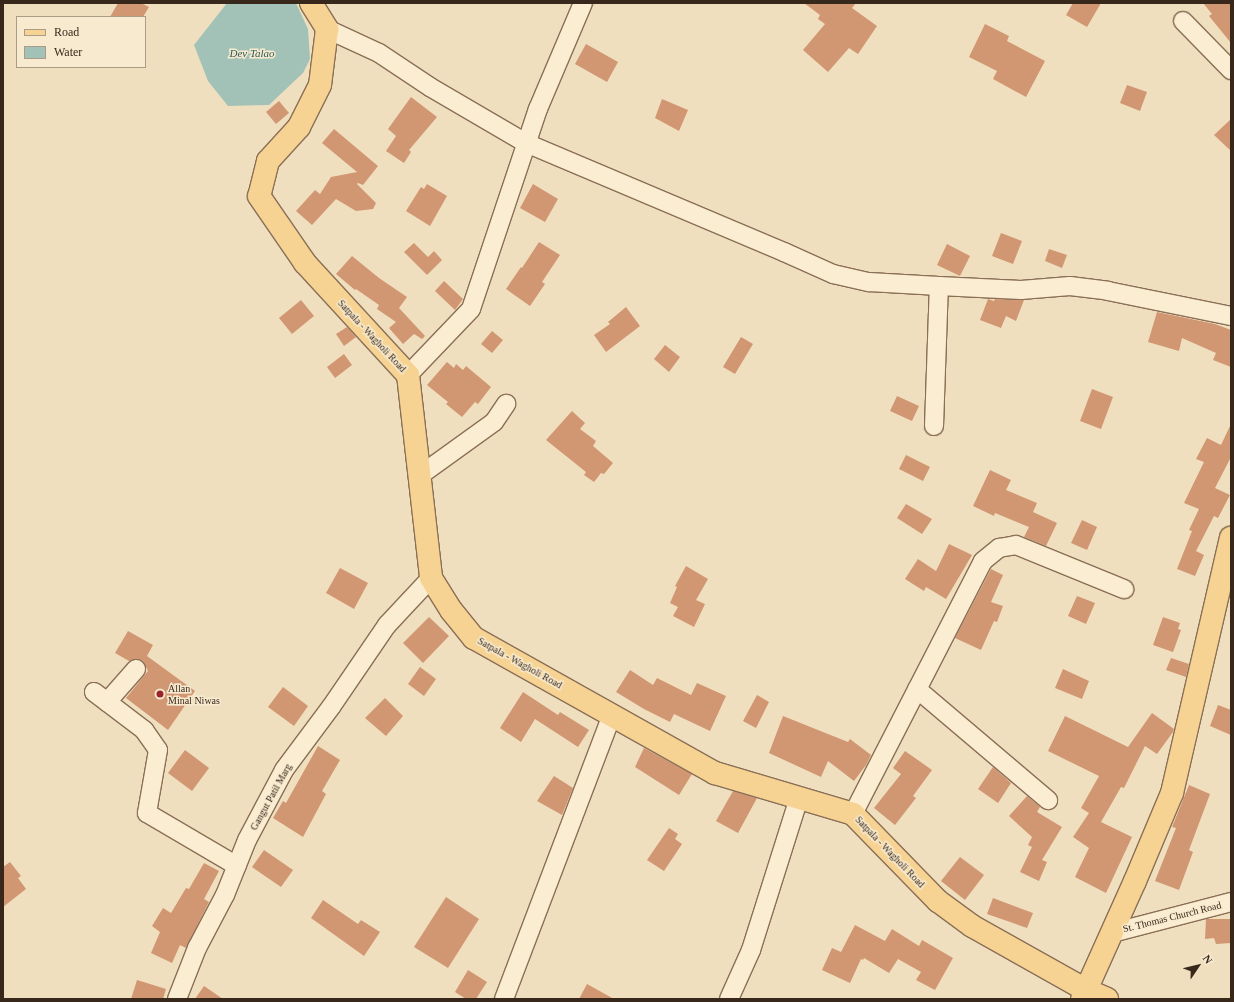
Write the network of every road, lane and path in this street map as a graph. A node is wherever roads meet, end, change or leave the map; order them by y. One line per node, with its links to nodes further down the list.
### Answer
1 (311, 3): 4 (main road)
2 (582, 3): 6 (street)
3 (1183, 21): 5 (street)
4 (327, 29): 6 (street); 9 (main road, Satpala - Wagholi Road)
5 (1231, 70)
6 (526, 143): 7 (street); 9 (street)
7 (939, 286): 8 (street); 11 (street)
8 (1231, 316)
9 (408, 375): 12 (main road, Satpala - Wagholi Road)
10 (506, 404): 12 (street)
11 (934, 426)
12 (419, 476): 14 (main road, Satpala - Wagholi Road)
13 (1231, 538): 24 (main road)
14 (431, 578): 18 (main road, Satpala - Wagholi Road); 22 (street, Gangut Patil Marg)
15 (1124, 589): 17 (street)
16 (136, 669): 22 (street)
17 (917, 689): 20 (street); 21 (street)
18 (612, 714): 19 (main road, Satpala - Wagholi Road); 27 (street)
19 (799, 798): 21 (main road, Satpala - Wagholi Road); 28 (street)
20 (1048, 800)
21 (853, 814): 25 (main road, Satpala - Wagholi Road)
22 (237, 866): 26 (street, Gangut Patil Marg)
23 (1231, 902): 24 (street, St. Thomas Church Road)
24 (1112, 933): 25 (main road)
25 (1084, 995): 29 (main road, Satpala - Wagholi Road)
26 (177, 999)
27 (504, 999)
28 (729, 999)
29 (1107, 999)

